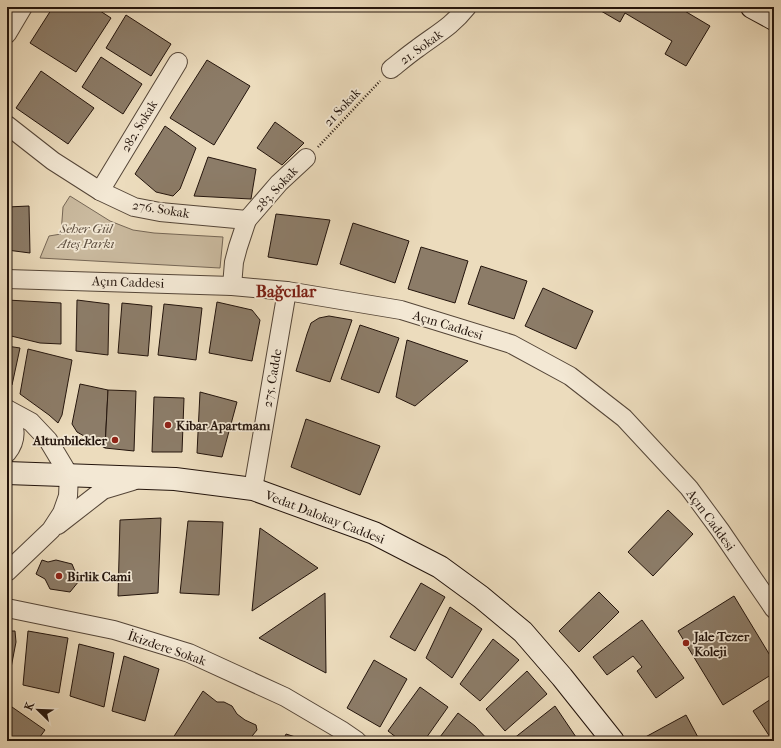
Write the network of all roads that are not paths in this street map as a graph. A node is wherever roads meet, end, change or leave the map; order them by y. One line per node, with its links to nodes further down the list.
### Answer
1 (23, 7): 5 (street)
2 (467, 7): 7 (street, 21. Sokak)
3 (752, 7): 4 (street)
4 (774, 19)
5 (7, 34)
6 (178, 62): 10 (street, 282. Sokak)
7 (391, 69)
8 (7, 125): 10 (street, 276. Sokak)
9 (306, 158): 11 (street, 283. Sokak)
10 (100, 191): 11 (street, 276. Sokak)
11 (248, 220): 13 (street)
12 (7, 279): 13 (street, Açın Caddesi)
13 (232, 286): 14 (street, Açın Caddesi)
14 (286, 291): 20 (street, 275. Cadde); 24 (street, Açın Caddesi)
15 (7, 409): 16 (street); 18 (street)
16 (7, 453)
17 (7, 473): 18 (street, Vedat Dalokay Caddesi)
18 (69, 475): 19 (street, Vedat Dalokay Caddesi); 21 (street)
19 (143, 478): 20 (street, Vedat Dalokay Caddesi); 21 (street)
20 (252, 489): 26 (street, Vedat Dalokay Caddesi)
21 (51, 530): 22 (street)
22 (7, 572)
23 (7, 608): 25 (street, İkizdere Sokak)
24 (774, 609)
25 (357, 741)
26 (613, 741)

